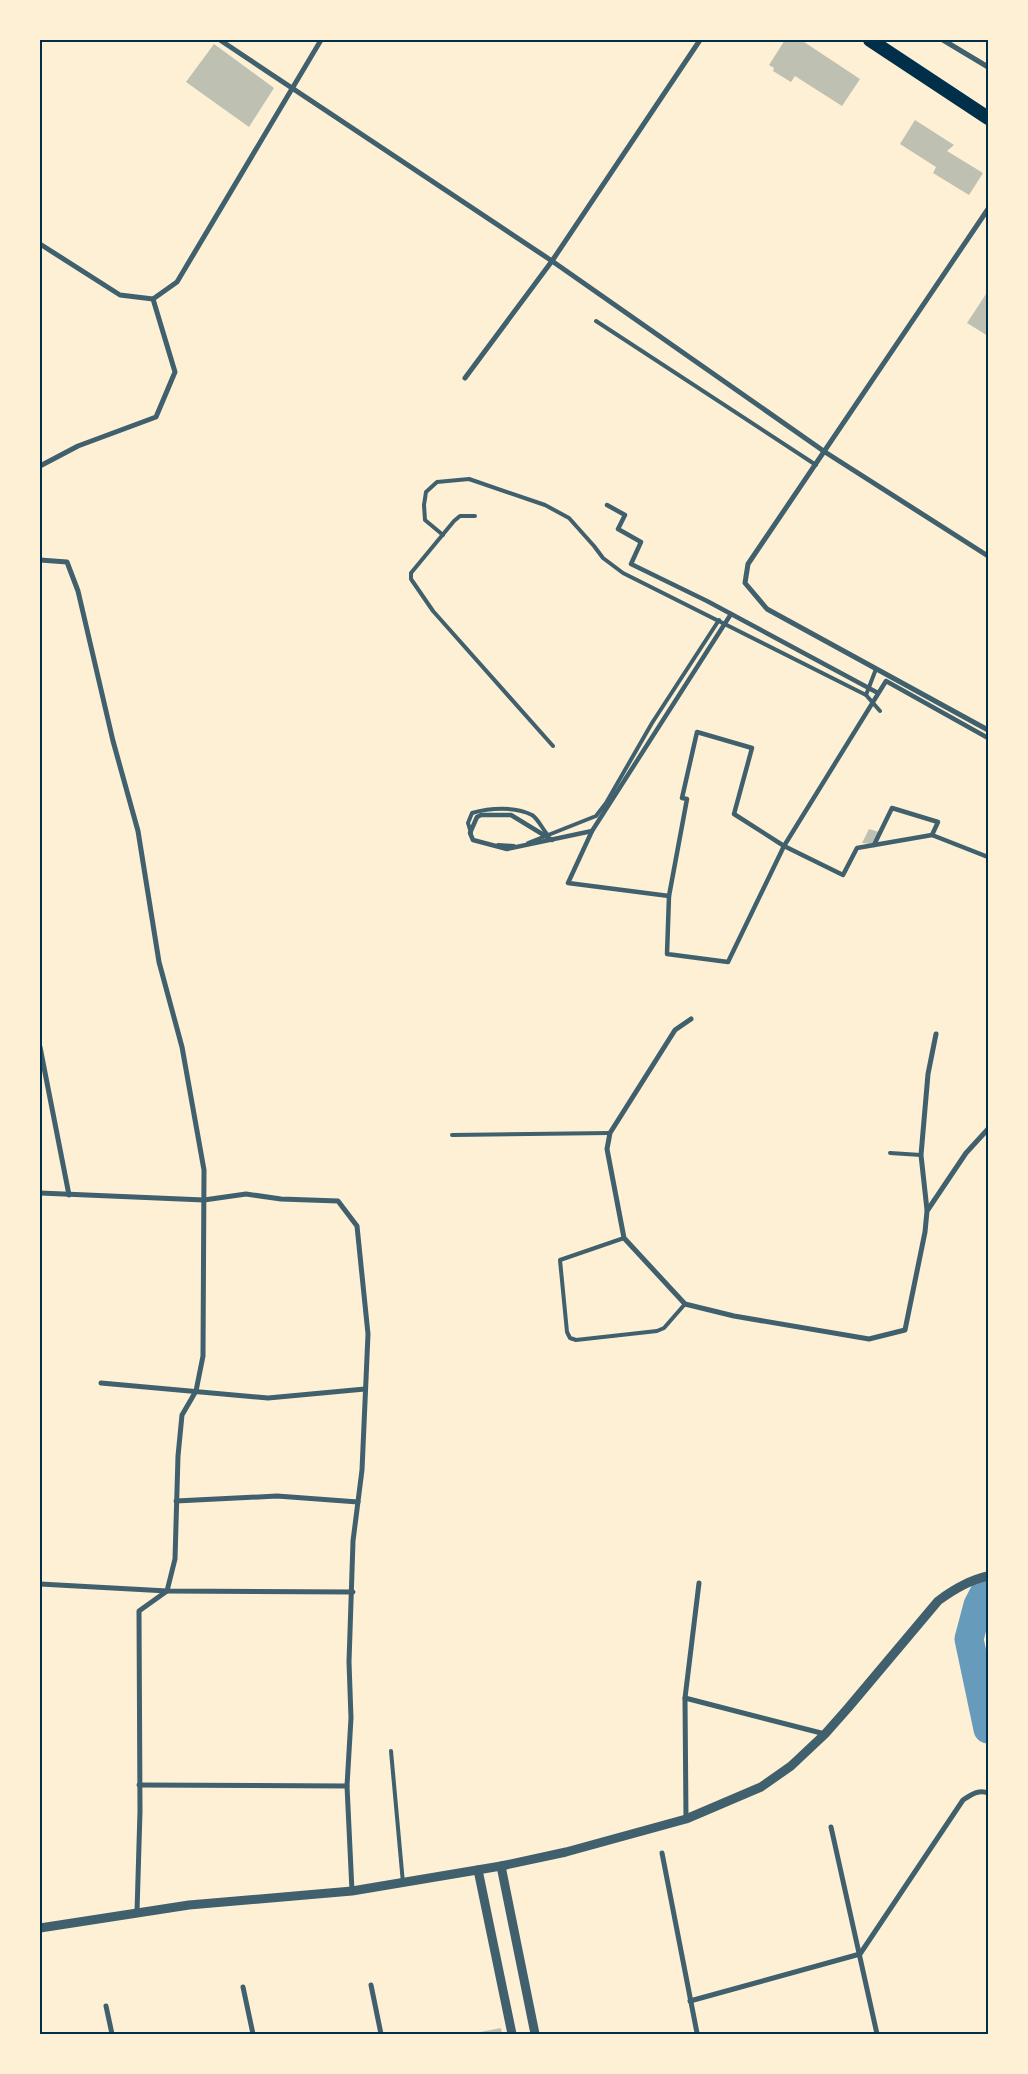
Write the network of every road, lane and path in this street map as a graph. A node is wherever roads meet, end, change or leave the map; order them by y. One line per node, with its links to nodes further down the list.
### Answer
1 (220, 40): 7 (street)
2 (321, 40): 7 (street)
3 (700, 40): 11 (street)
4 (870, 40): 8 (highway)
5 (943, 40): 6 (street)
6 (988, 67)
7 (292, 88): 11 (street); 12 (street)
8 (988, 118)
9 (988, 209): 15 (street)
10 (40, 244): 12 (street)
11 (552, 261): 14 (street); 15 (street)
12 (153, 299): 17 (street)
13 (596, 321): 16 (lane)
14 (466, 378)
15 (825, 452): 16 (street); 21 (street)
16 (816, 465): 26 (street)
17 (40, 466)
18 (607, 505): 23 (street)
19 (475, 516): 20 (lane)
20 (442, 535): 24 (lane); 34 (lane)
21 (988, 556)
22 (40, 560): 55 (street)
23 (731, 614): 25 (street); 27 (street)
24 (719, 620): 25 (lane); 37 (lane)
25 (725, 623): 29 (lane); 35 (street)
26 (876, 669): 27 (lane); 32 (street)
27 (869, 688): 28 (street); 29 (lane)
28 (878, 693): 30 (street); 33 (street)
29 (866, 695): 30 (lane)
30 (873, 703): 31 (lane); 42 (street)
31 (880, 711)
32 (988, 730)
33 (988, 738)
34 (553, 746)
35 (592, 831): 39 (street); 44 (street)
36 (470, 833): 37 (street); 37 (lane); 40 (street)
37 (546, 835): 39 (street); 40 (lane)
38 (932, 836): 41 (street); 41 (street); 43 (street)
39 (552, 840): 40 (street)
40 (475, 841)
41 (874, 845): 42 (street)
42 (784, 846): 44 (street); 44 (street)
43 (988, 857)
44 (670, 896)
45 (691, 1019): 49 (street)
46 (936, 1034): 52 (street)
47 (40, 1047): 54 (street)
48 (988, 1129): 56 (street)
49 (610, 1133): 50 (lane); 57 (street)
50 (452, 1135)
51 (890, 1152): 52 (lane)
52 (921, 1155): 56 (street)
53 (40, 1193): 54 (street)
54 (69, 1194): 55 (street)
55 (204, 1200): 60 (street); 61 (street)
56 (927, 1211): 58 (street)
57 (624, 1238): 58 (street); 58 (lane)
58 (686, 1304)
59 (101, 1383): 61 (street)
60 (365, 1389): 61 (street); 63 (street)
61 (196, 1391): 62 (street)
62 (176, 1501): 63 (street); 67 (street)
63 (358, 1502): 68 (street)
64 (988, 1576): 70 (street)
65 (700, 1583): 69 (street)
66 (40, 1584): 67 (street)
67 (167, 1591): 68 (street); 72 (street)
68 (353, 1592): 73 (street)
69 (685, 1698): 70 (street); 75 (street)
70 (825, 1734): 75 (street)
71 (391, 1751): 80 (lane)
72 (139, 1785): 73 (street); 82 (street)
73 (346, 1786): 81 (street)
74 (988, 1793): 84 (street)
75 (686, 1819): 78 (street)
76 (831, 1827): 84 (street)
77 (662, 1854): 87 (street)
78 (501, 1866): 79 (street); 93 (street)
79 (478, 1870): 80 (street); 92 (street)
80 (403, 1883): 81 (street)
81 (352, 1891): 82 (street)
82 (137, 1912): 83 (street)
83 (40, 1928)
84 (860, 1954): 87 (street); 95 (street)
85 (371, 1985): 91 (street)
86 (243, 1987): 90 (street)
87 (690, 2001): 94 (street)
88 (106, 2006): 89 (street)
89 (112, 2034)
90 (253, 2034)
91 (382, 2034)
92 (512, 2034)
93 (535, 2034)
94 (697, 2034)
95 (877, 2034)

